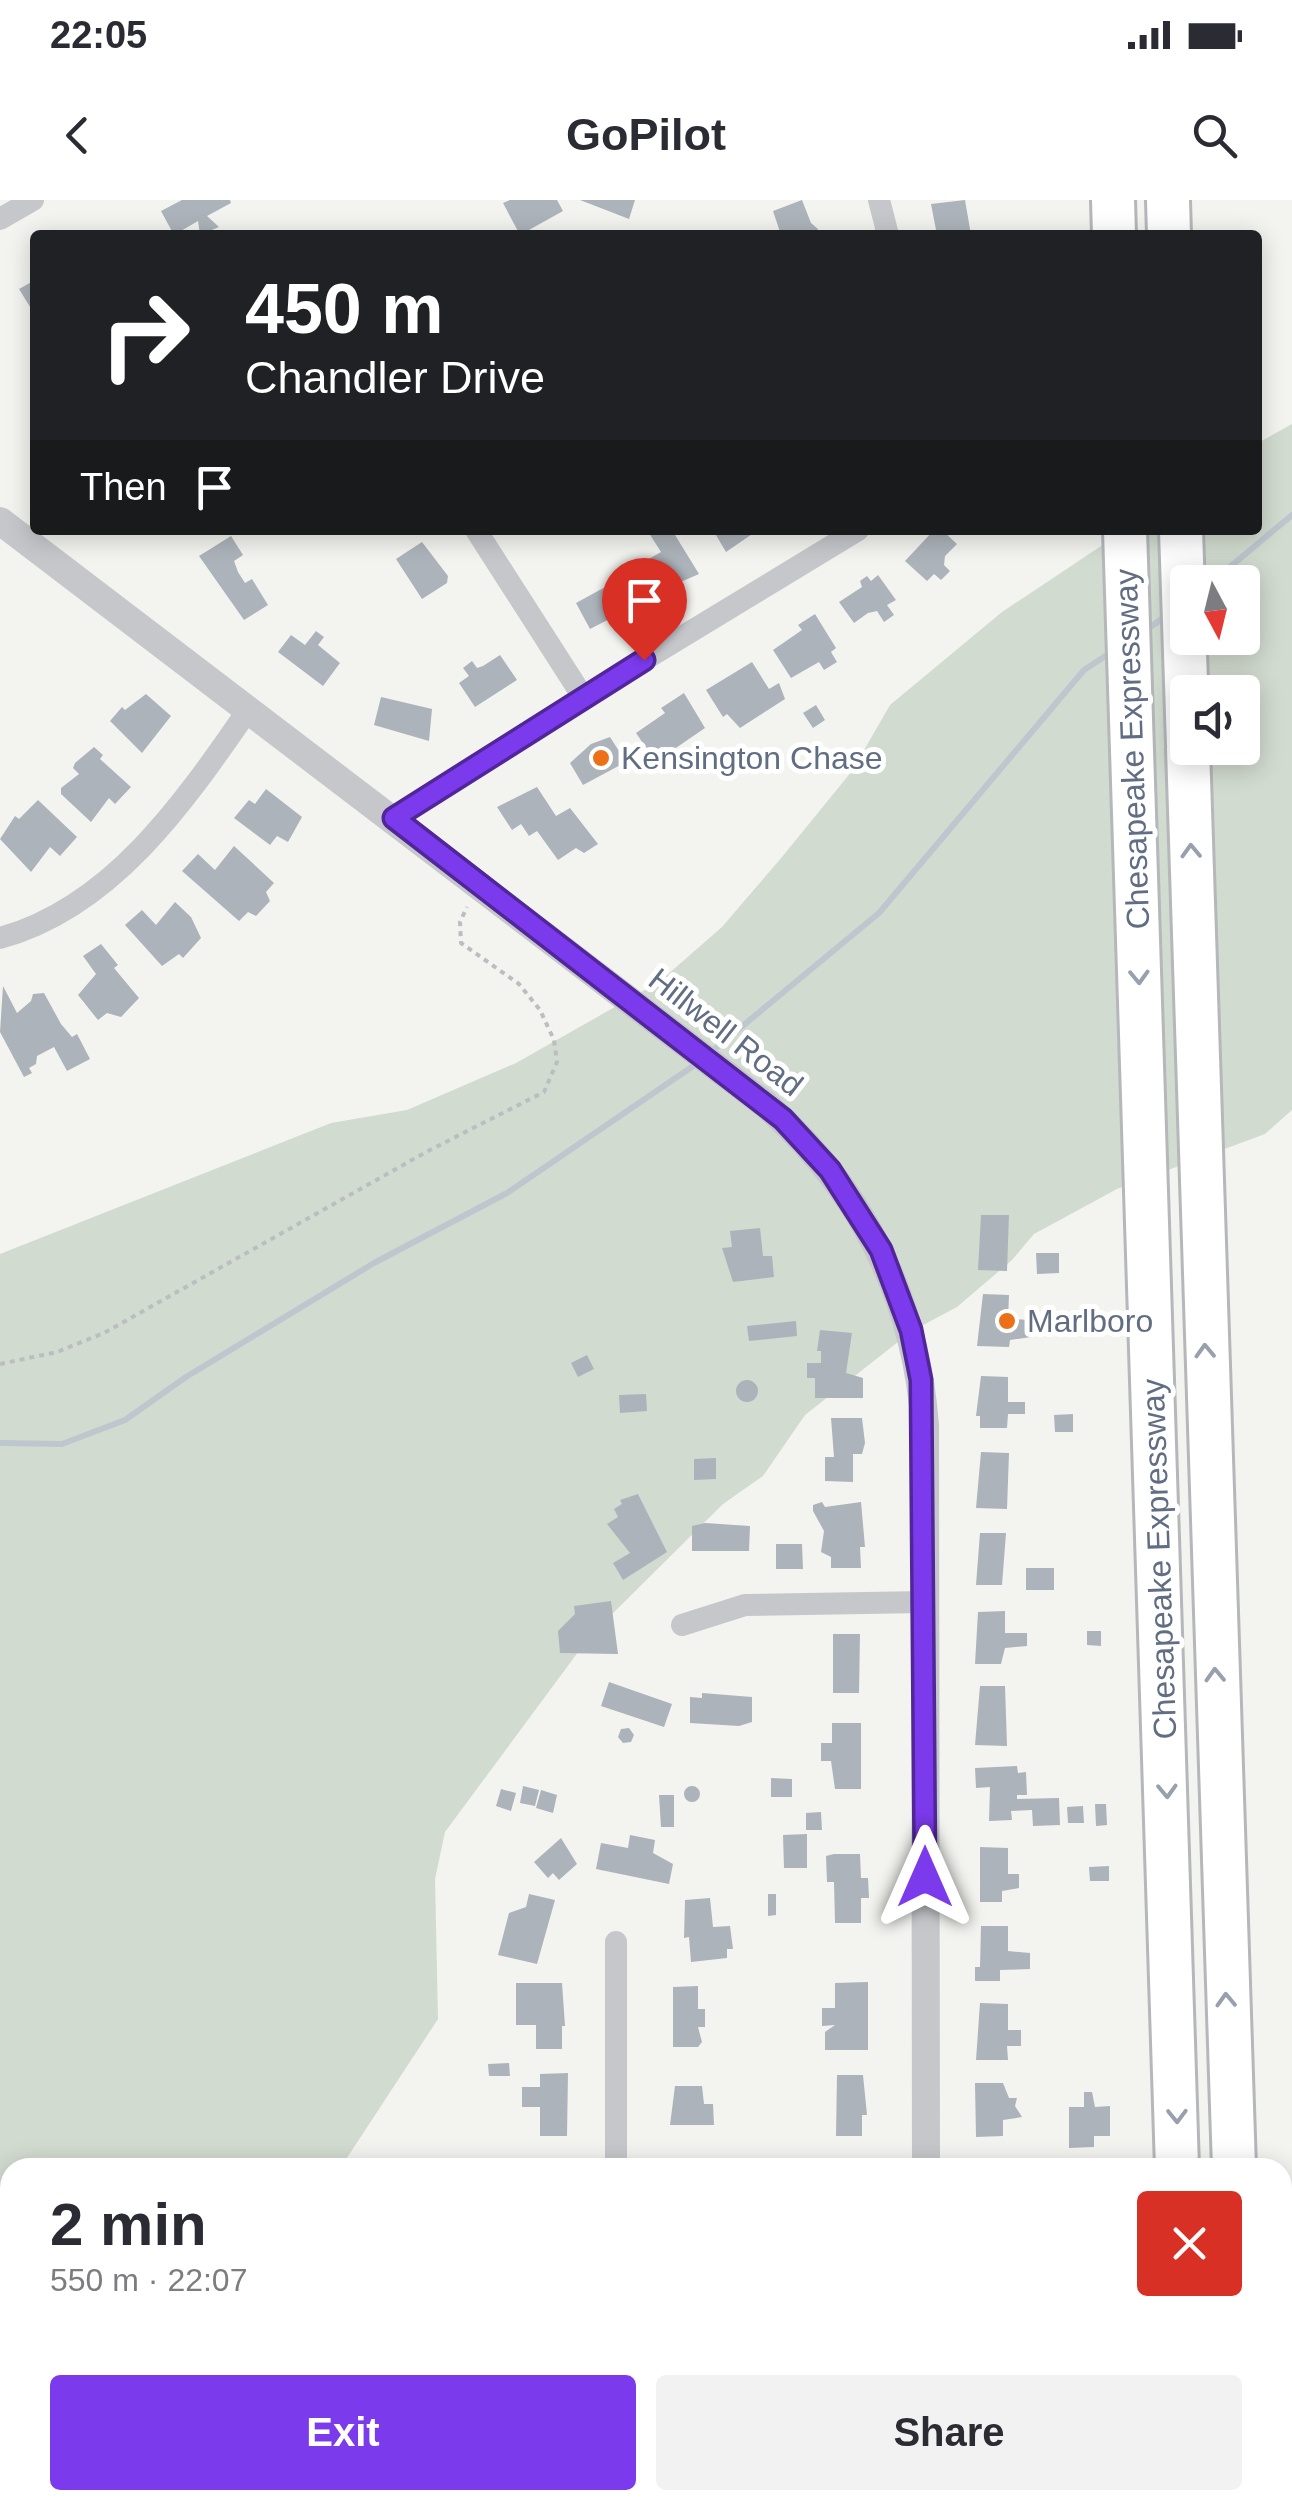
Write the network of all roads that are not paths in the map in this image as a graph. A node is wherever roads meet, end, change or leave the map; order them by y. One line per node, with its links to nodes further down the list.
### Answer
1 (33, 200): 5 (street)
2 (879, 200): 6 (street)
3 (1113, 200): 7 (highway)
4 (1168, 200): 8 (highway)
5 (0, 219)
6 (887, 230)
7 (1114, 230)
8 (1169, 230)
9 (0, 522): 16 (street, Hillwell Road)
10 (479, 535): 15 (street)
11 (850, 535): 15 (street)
12 (1125, 535): 25 (highway, Chesapeake Expressway, one-way to 25)
13 (1181, 535): 14 (highway, Chesapeake Expressway)
14 (1186, 675)
15 (583, 697): 18 (street)
16 (248, 710): 18 (street, Hillwell Road); 19 (street)
17 (1189, 765): 26 (highway, Chesapeake Expressway, one-way to 17)
18 (394, 818): 20 (street, Hillwell Road)
19 (0, 938)
20 (924, 1602): 21 (street); 24 (street, Hillwell Road)
21 (682, 1625)
22 (616, 1942): 23 (street)
23 (616, 2158)
24 (926, 2158)
25 (1177, 2158)
26 (1234, 2158)

